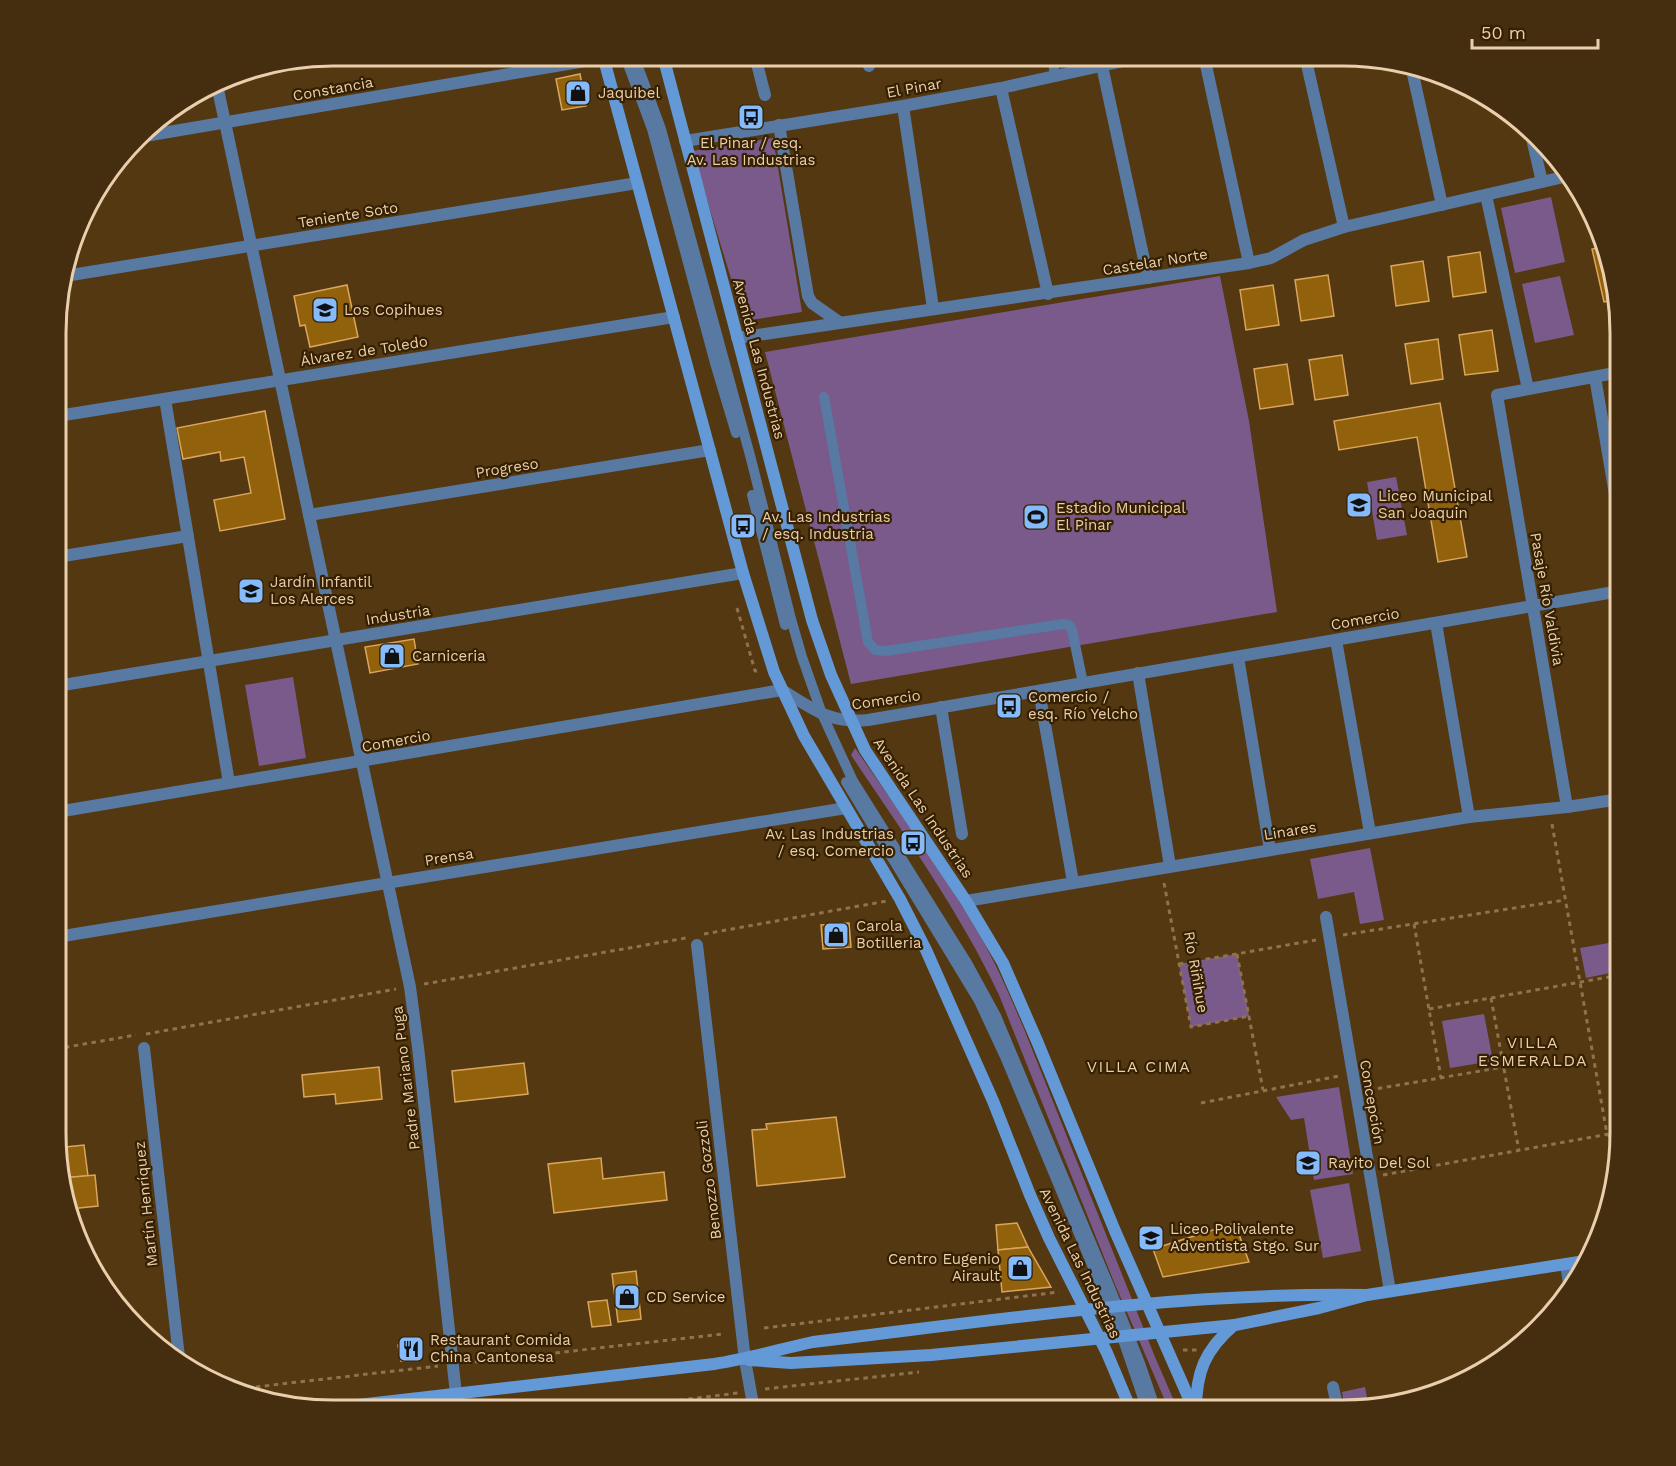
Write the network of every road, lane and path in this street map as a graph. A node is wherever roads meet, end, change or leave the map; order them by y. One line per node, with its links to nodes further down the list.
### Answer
1 (551, 66): 18 (street, Constancia)
2 (605, 66): 25 (main road, Avenida Las Industrias)
3 (630, 66): 64 (lane)
4 (638, 66): 64 (lane)
5 (666, 66): 21 (main road, Avenida Las Industrias)
6 (758, 66): 16 (street)
7 (1054, 66): 13 (lane)
8 (1085, 66): 13 (street, El Pinar)
9 (1101, 66): 32 (street)
10 (1206, 66): 30 (street)
11 (1307, 66): 28 (street)
12 (1413, 75): 27 (street)
13 (1056, 76): 14 (street, El Pinar)
14 (1001, 88): 17 (street, El Pinar); 33 (street)
15 (218, 92): 18 (street)
16 (765, 95)
17 (903, 106): 19 (street, El Pinar); 34 (street)
18 (225, 123): 20 (street, Constancia); 29 (street)
19 (779, 125): 21 (street, El Pinar); 36 (street)
20 (154, 135)
21 (685, 141): 37 (main road, Avenida Las Industrias)
22 (1534, 146): 24 (street)
23 (1560, 178): 24 (street, Castelar Norte)
24 (1542, 182): 26 (street, Castelar Norte)
25 (637, 183): 29 (street, Teniente Soto); 35 (main road, Avenida Las Industrias)
26 (1486, 195): 27 (street, Castelar Norte); 41 (street)
27 (1442, 205): 28 (street, Castelar Norte)
28 (1344, 227): 30 (street, Castelar Norte)
29 (252, 246): 31 (street, Teniente Soto); 40 (street)
30 (1249, 263): 32 (street, Castelar Norte)
31 (72, 275)
32 (1148, 278): 33 (street, Castelar Norte)
33 (1048, 294): 34 (street, Castelar Norte)
34 (933, 308): 36 (street, Castelar Norte)
35 (674, 317): 40 (street, Álvarez de Toledo); 45 (main road, Avenida Las Industrias)
36 (839, 322): 37 (street, Castelar Norte)
37 (737, 338): 65 (main road, Avenida Las Industrias)
38 (1610, 374): 39 (street)
39 (1595, 377): 41 (street); 46 (street)
40 (280, 380): 43 (street, Álvarez de Toledo); 47 (street)
41 (1528, 389): 52 (street, Pasaje Río Valdivia)
42 (824, 397): 59 (lane)
43 (165, 399): 44 (street, Álvarez de Toledo); 48 (street)
44 (66, 415)
45 (710, 450): 47 (street, Progreso); 50 (main road, Avenida Las Industrias)
46 (1610, 465)
47 (309, 515): 54 (street)
48 (188, 536): 49 (street); 57 (street)
49 (66, 556)
50 (744, 573): 54 (street, Industria); 61 (main road, Avenida Las Industrias)
51 (1610, 593): 52 (street, Comercio)
52 (1533, 606): 53 (street, Comercio); 69 (street, Pasaje Río Valdivia)
53 (1436, 622): 55 (street, Comercio); 73 (street)
54 (336, 640): 57 (street, Industria); 66 (street)
55 (1336, 640): 56 (street, Comercio); 74 (street)
56 (1238, 657): 58 (street, Comercio); 76 (street)
57 (208, 661): 60 (street, Industria); 67 (street)
58 (1138, 674): 59 (street, Comercio); 77 (street)
59 (1083, 683): 62 (street, Comercio)
60 (66, 685)
61 (782, 690): 64 (street, Comercio); 66 (street, Comercio); 70 (main road, Avenida Las Industrias)
62 (1039, 691): 63 (street, Comercio); 78 (street)
63 (941, 707): 65 (street, Comercio); 75 (street)
64 (818, 712): 65 (street, Comercio); 116 (lane)
65 (852, 722): 82 (main road, Avenida Las Industrias)
66 (362, 762): 67 (street, Comercio); 79 (street, Padre Mariano Puga)
67 (229, 783): 72 (street, Comercio)
68 (1610, 801): 69 (street, Linares)
69 (1567, 807): 71 (street, Linares)
70 (846, 808): 79 (street, Prensa); 80 (main road, Avenida Las Industrias)
71 (1549, 809): 73 (street, Linares); 81 (path)
72 (66, 810)
73 (1469, 817): 74 (street, Linares)
74 (1370, 833): 76 (street, Linares)
75 (962, 834)
76 (1270, 850): 77 (street, Linares)
77 (1170, 866): 78 (street, Linares); 89 (path, Río Riñihue)
78 (1073, 882): 82 (street, Linares)
79 (388, 883): 85 (street, Prensa); 92 (street, Padre Mariano Puga)
80 (900, 899): 92 (path); 117 (main road, Avenida Las Industrias)
81 (1565, 900): 84 (path); 91 (path)
82 (966, 901): 115 (main road, Avenida Las Industrias)
83 (1326, 917): 86 (street, Concepción)
84 (1414, 924): 86 (path); 94 (path)
85 (66, 936)
86 (1329, 937): 88 (path); 99 (street, Concepción)
87 (697, 945): 125 (street, Benozzo Gozzoli)
88 (1237, 954): 89 (path); 95 (path)
89 (1179, 964): 95 (path, Río Riñihue)
90 (1610, 977): 91 (path)
91 (1580, 982): 93 (path); 104 (path)
92 (410, 987): 96 (path); 126 (street, Padre Mariano Puga)
93 (1491, 998): 94 (path); 98 (path)
94 (1429, 1009): 100 (path)
95 (1249, 1016): 101 (path)
96 (66, 1047)
97 (144, 1048): 124 (street, Martín Henríquez)
98 (1504, 1067): 100 (path); 107 (path)
99 (1352, 1073): 101 (path); 102 (street, Concepción)
100 (1441, 1078): 102 (path)
101 (1263, 1090): 103 (path)
102 (1356, 1092): 108 (street, Concepción)
103 (1201, 1103)
104 (1607, 1134): 105 (path); 106 (path); 107 (path)
105 (1610, 1134)
106 (1610, 1137)
107 (1519, 1151): 108 (path)
108 (1370, 1178): 112 (street, Concepción)
109 (1576, 1262): 110 (main road)
110 (1566, 1264): 111 (street); 112 (main road)
111 (1568, 1277)
112 (1390, 1291): 114 (main road)
113 (1059, 1292): 119 (path)
114 (1366, 1295): 115 (main road); 118 (main road)
115 (1146, 1304): 116 (main road); 120 (main road, Avenida Las Industrias)
116 (1113, 1307): 117 (main road); 122 (lane)
117 (1085, 1311): 123 (main road, Avenida Las Industrias); 125 (main road)
118 (1235, 1325): 120 (main road); 139 (main road)
119 (764, 1328)
120 (1159, 1333): 122 (main road); 138 (main road, Avenida Las Industrias)
121 (723, 1334): 126 (path)
122 (1126, 1336): 123 (main road); 136 (lane); 137 (lane)
123 (1100, 1338): 125 (main road); 135 (main road, Avenida Las Industrias)
124 (177, 1350)
125 (745, 1360): 129 (main road); 134 (street, Benozzo Gozzoli)
126 (452, 1365): 127 (path); 129 (street, Padre Mariano Puga)
127 (252, 1387)
128 (1334, 1387): 140 (street)
129 (456, 1394): 131 (main road); 132 (street, Padre Mariano Puga)
130 (728, 1395): 133 (path)
131 (399, 1400)
132 (457, 1400)
133 (685, 1400)
134 (752, 1400)
135 (1127, 1400)
136 (1144, 1400)
137 (1152, 1400)
138 (1190, 1400)
139 (1196, 1400)
140 (1336, 1400)

